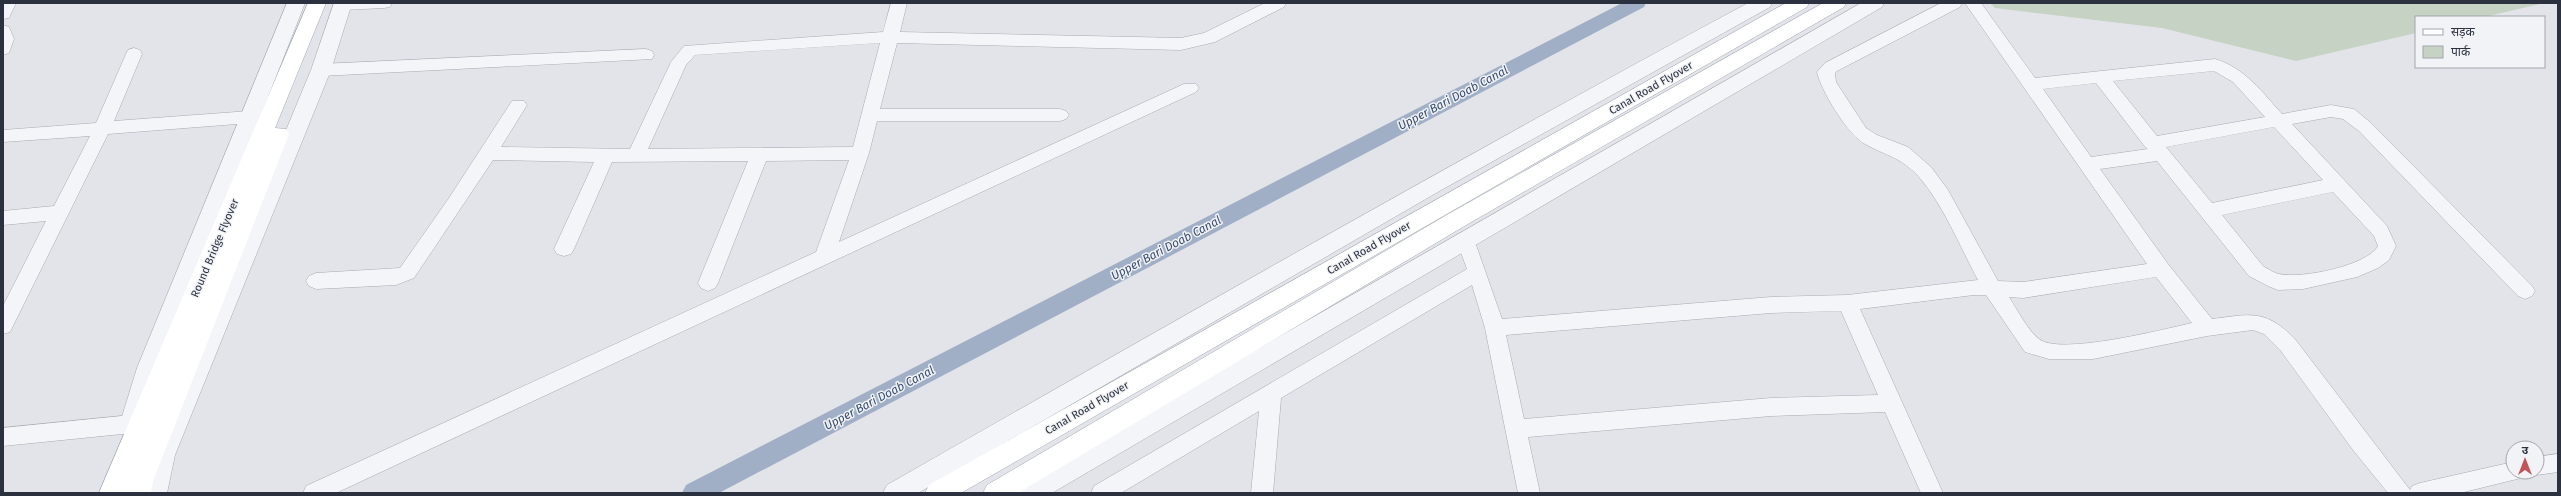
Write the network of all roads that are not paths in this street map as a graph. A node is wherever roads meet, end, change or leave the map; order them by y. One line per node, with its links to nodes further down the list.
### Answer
1 (8, 3): 14 (street)
2 (296, 3): 27 (street)
3 (317, 3): 64 (main road, Round Bridge Flyover)
4 (384, 3): 13 (street)
5 (900, 3): 16 (street)
6 (1278, 3): 16 (street)
7 (1763, 3): 68 (street)
8 (1800, 3): 69 (main road, Canal Road Flyover)
9 (1837, 3): 70 (main road, Canal Road Flyover)
10 (1876, 3): 42 (street)
11 (1954, 3): 49 (street)
12 (1973, 3): 22 (street)
13 (339, 4): 20 (street); 65 (main road, Round Bridge Flyover)
14 (3, 14)
15 (3, 31): 17 (street)
16 (892, 37): 25 (street); 36 (street)
17 (3, 49)
18 (134, 54): 29 (street)
19 (646, 54): 20 (street)
20 (321, 70): 66 (street)
21 (2100, 77): 22 (street); 28 (street); 31 (street)
22 (2030, 84): 37 (street)
23 (1190, 88): 44 (street)
24 (518, 105): 32 (street)
25 (871, 115): 26 (street); 33 (street)
26 (1060, 116)
27 (250, 117): 29 (street); 57 (street)
28 (2279, 122): 31 (street); 38 (street); 50 (street)
29 (102, 128): 30 (street); 40 (street)
30 (3, 136)
31 (2156, 148): 37 (street); 39 (street)
32 (488, 153): 35 (street); 47 (street)
33 (860, 153): 34 (street); 44 (street)
34 (760, 154): 36 (street); 48 (street)
35 (606, 155): 36 (street); 43 (street)
36 (636, 156)
37 (2086, 164): 45 (street)
38 (2338, 184): 39 (street); 39 (street)
39 (2207, 211)
40 (59, 213): 41 (street); 52 (street)
41 (3, 218)
42 (1466, 242): 46 (street); 71 (street)
43 (564, 249)
44 (824, 258): 67 (street)
45 (2161, 269): 49 (street); 54 (street)
46 (1478, 272): 53 (street); 55 (street)
47 (316, 281)
48 (708, 283)
49 (1992, 288): 51 (street); 54 (street)
50 (2525, 291)
51 (1847, 303): 53 (street); 56 (street)
52 (3, 326)
53 (1495, 328): 58 (street)
54 (2207, 328): 76 (street)
55 (1271, 394): 72 (street); 73 (street)
56 (1892, 403): 58 (street); 75 (street)
57 (132, 424): 59 (street); 63 (street)
58 (1516, 429): 74 (street)
59 (3, 437)
60 (2558, 463): 61 (street)
61 (2545, 465)
62 (2505, 473): 77 (street)
63 (105, 493)
64 (112, 493)
65 (138, 493)
66 (154, 493)
67 (314, 493)
68 (896, 493)
69 (938, 493)
70 (996, 493)
71 (1030, 493)
72 (1102, 493)
73 (1262, 493)
74 (1529, 493)
75 (1932, 493)
76 (2400, 493)
77 (2420, 493)

